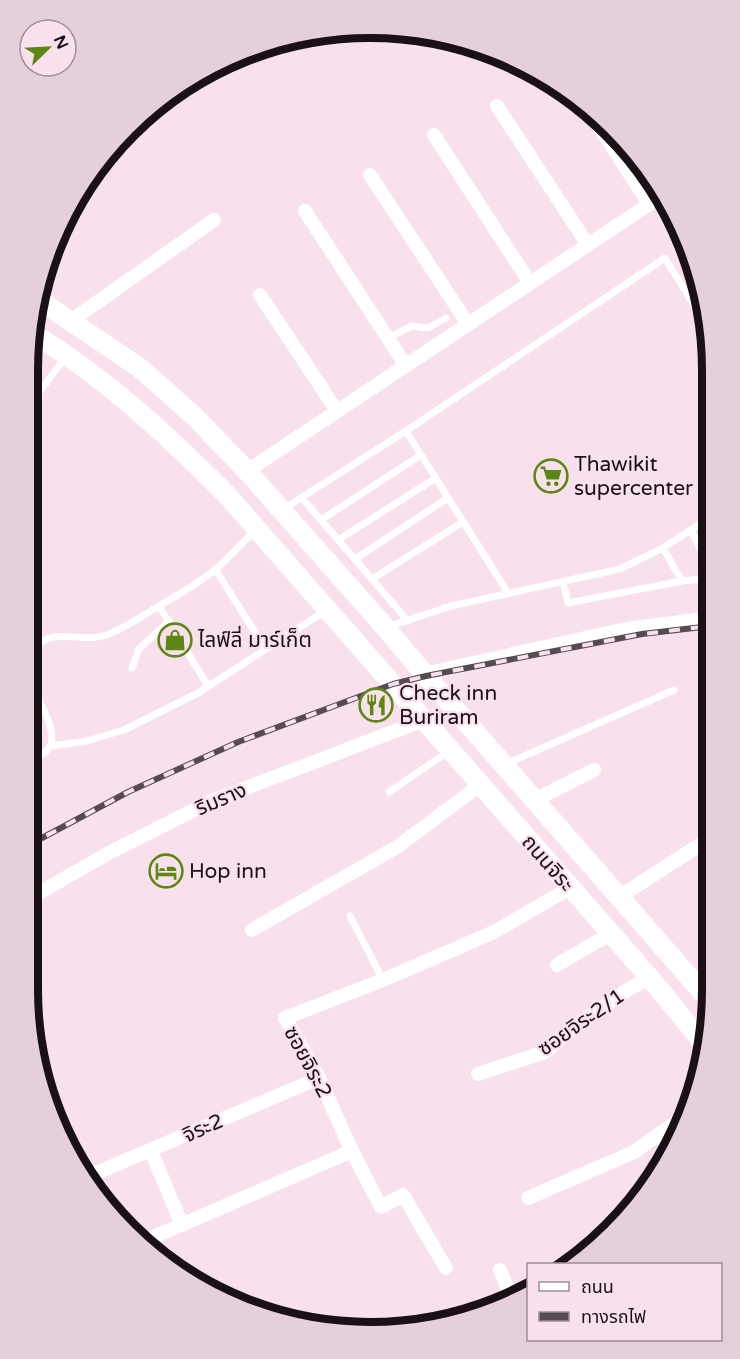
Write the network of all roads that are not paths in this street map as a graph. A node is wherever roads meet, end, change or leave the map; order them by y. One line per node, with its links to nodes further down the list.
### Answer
1 (497, 106): 9 (street)
2 (604, 134): 6 (street)
3 (434, 135): 10 (street)
4 (370, 175): 16 (street)
5 (655, 200): 6 (street)
6 (649, 204): 9 (street)
7 (304, 211): 18 (street)
8 (214, 220): 15 (street)
9 (588, 244): 10 (street)
10 (530, 283): 16 (street)
11 (260, 295): 22 (street)
12 (44, 303): 15 (main road, ถนนจิระ)
13 (696, 306): 23 (lane)
14 (446, 318): 18 (lane)
15 (72, 320): 25 (main road, ถนนจิระ)
16 (468, 324): 20 (street)
17 (39, 338): 19 (main road, ถนนจิระ)
18 (388, 338): 20 (street)
19 (67, 356): 21 (lane); 33 (main road, ถนนจิระ)
20 (406, 366): 22 (street)
21 (38, 394)
22 (337, 411): 25 (street)
23 (406, 431): 24 (lane); 27 (lane)
24 (421, 454): 26 (lane); 30 (lane)
25 (247, 471): 29 (main road, ถนนจิระ)
26 (436, 478): 28 (lane); 35 (lane)
27 (302, 498): 29 (lane); 30 (lane)
28 (448, 498): 31 (lane); 38 (lane)
29 (281, 511): 50 (main road, ถนนจิระ)
30 (321, 520): 35 (lane)
31 (463, 522): 40 (lane); 44 (lane)
32 (702, 523): 34 (lane)
33 (257, 529): 39 (lane); 46 (main road, ถนนจิระ)
34 (691, 530): 36 (lane); 37 (lane)
35 (338, 540): 38 (lane)
36 (663, 548): 42 (lane); 43 (lane)
37 (702, 553)
38 (355, 559): 40 (lane)
39 (215, 569): 45 (lane); 52 (lane)
40 (372, 579): 49 (lane)
41 (702, 579): 42 (lane)
42 (682, 581): 43 (lane)
43 (563, 582): 44 (lane)
44 (508, 593): 49 (lane)
45 (159, 606): 48 (lane); 51 (lane)
46 (328, 609): 52 (lane); 55 (main road, ถนนจิระ)
47 (702, 619): 54 (street)
48 (169, 621): 53 (lane); 56 (lane)
49 (408, 621): 50 (lane)
50 (385, 627): 54 (main road, ถนนจิระ)
51 (38, 646)
52 (265, 648): 56 (lane)
53 (132, 668)
54 (421, 670): 55 (main road); 63 (main road, ถนนจิระ)
55 (389, 679): 59 (main road, ถนนจิระ)
56 (208, 686): 60 (lane)
57 (674, 690): 63 (lane)
58 (38, 700): 60 (lane)
59 (424, 720): 61 (main road, ถนนจิระ); 70 (street, ริมราง)
60 (51, 746): 62 (lane)
61 (450, 750): 65 (main road, ถนนจิระ); 66 (lane)
62 (38, 756)
63 (504, 765): 67 (main road, ถนนจิระ)
64 (594, 770): 67 (street)
65 (480, 785): 69 (main road, ถนนจิระ); 73 (street)
66 (389, 792)
67 (535, 800): 71 (main road, ถนนจิระ)
68 (702, 843): 71 (street)
69 (570, 888): 74 (main road, ถนนจิระ); 77 (street, ซอยจิระ2)
70 (38, 894)
71 (619, 897): 78 (main road, ถนนจิระ)
72 (350, 916): 77 (lane)
73 (252, 930)
74 (610, 934): 75 (street); 76 (main road, ถนนจิระ)
75 (557, 965)
76 (650, 978): 79 (main road, ถนนจิระ); 80 (street, ซอยจิระ2/1)
77 (383, 980): 81 (street, ซอยจิระ2)
78 (702, 992)
79 (699, 1038)
80 (478, 1074)
81 (319, 1078): 83 (street, จิระ2); 84 (street, ซอยจิระ2)
82 (673, 1124): 86 (street)
83 (151, 1151): 85 (street, จิระ2); 87 (street)
84 (352, 1151): 87 (street); 89 (street, ซอยจิระ2)
85 (94, 1174)
86 (528, 1198)
87 (182, 1225): 88 (street)
88 (150, 1238)
89 (446, 1268)
90 (500, 1270): 91 (street)
91 (509, 1291)

